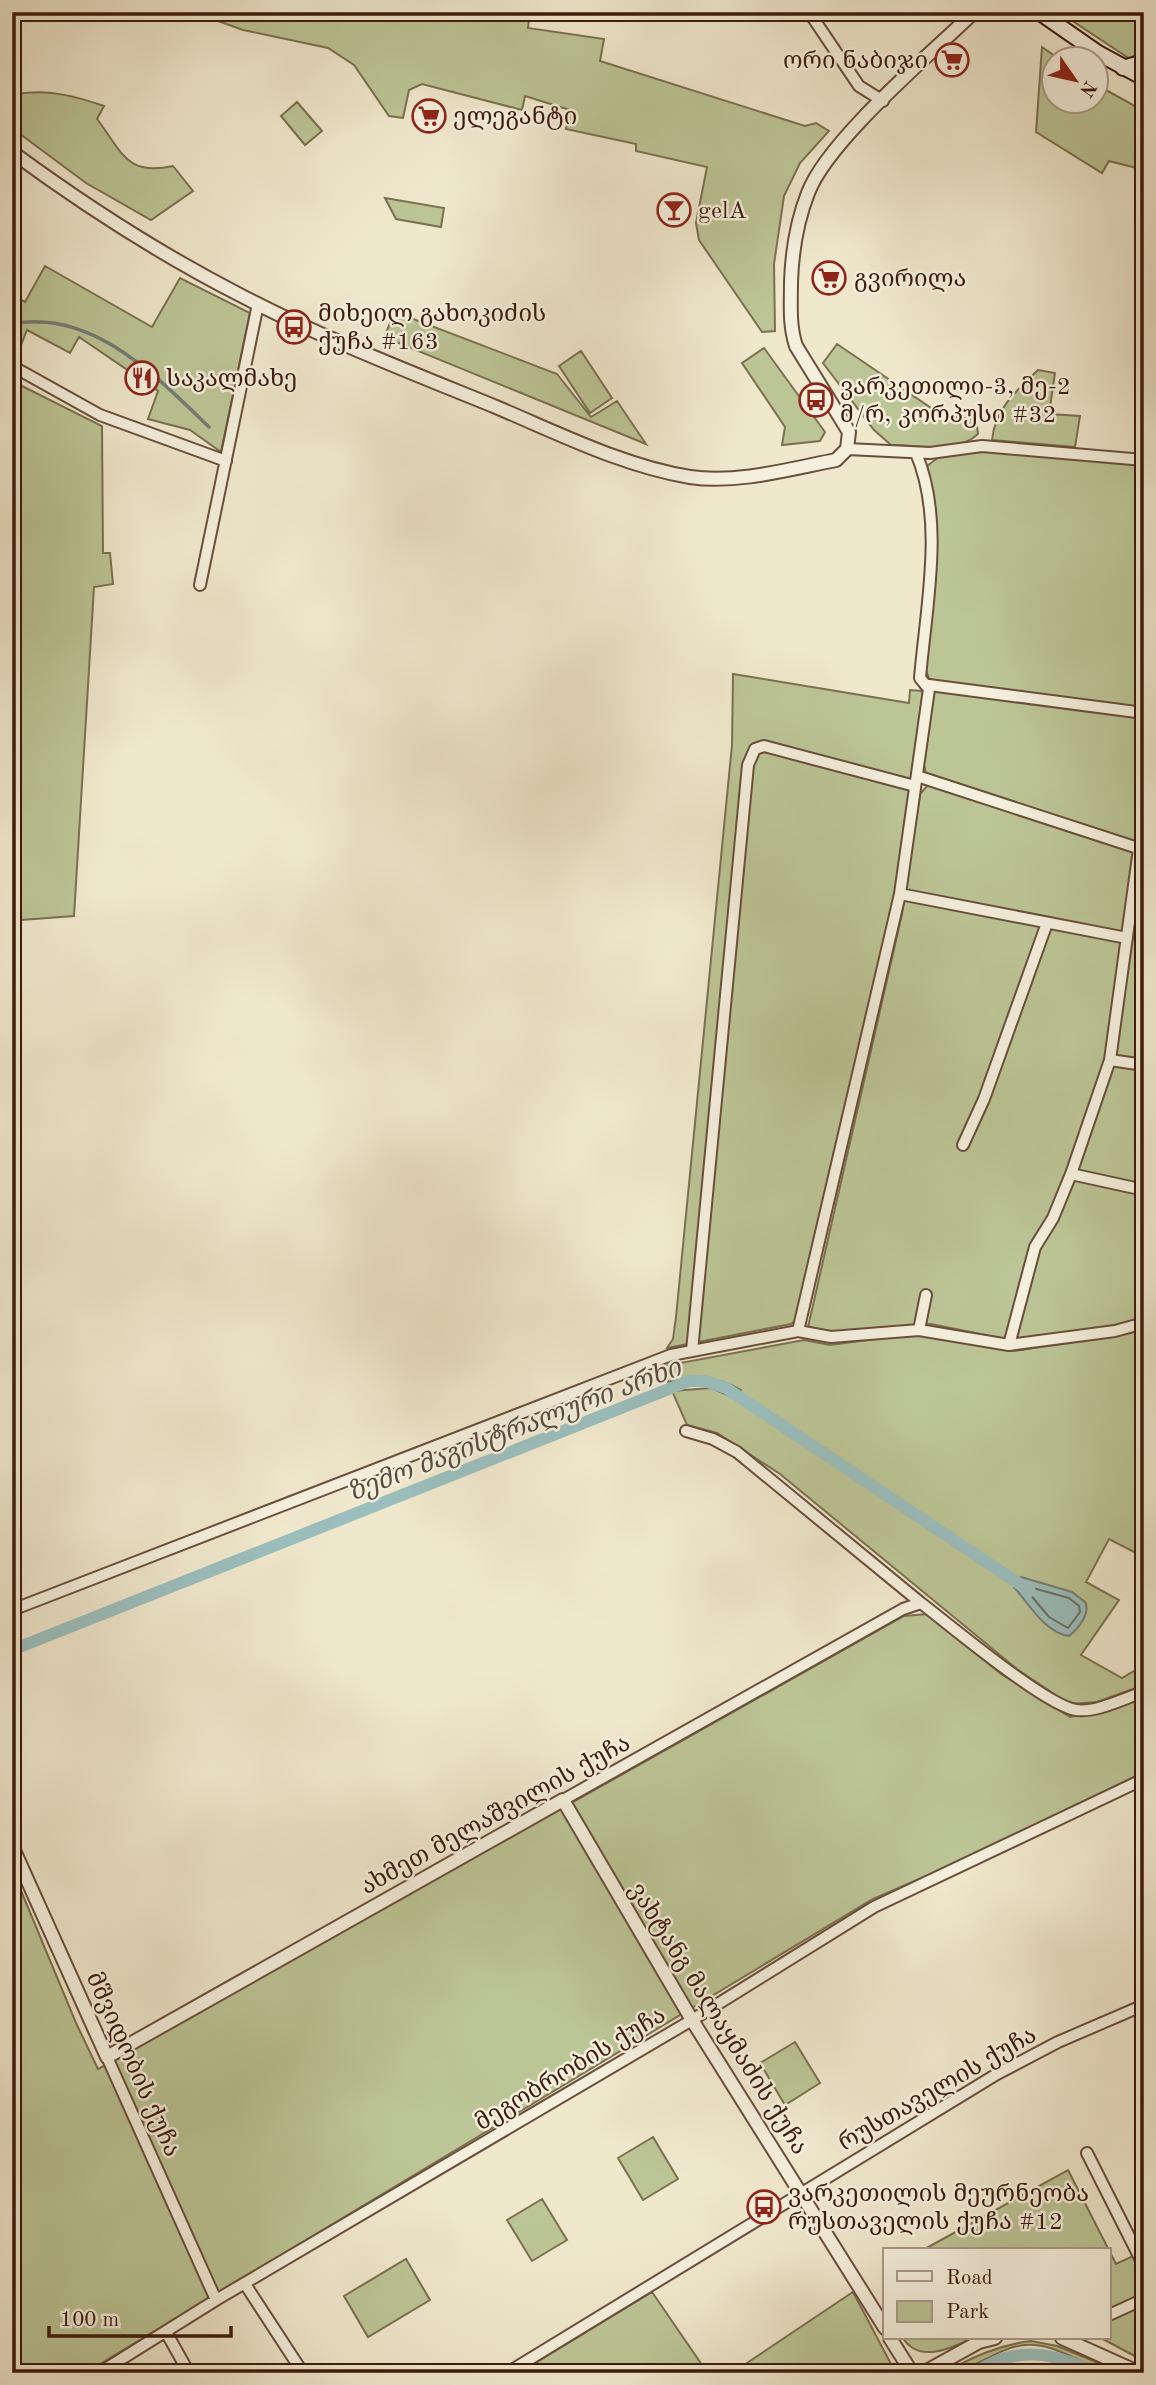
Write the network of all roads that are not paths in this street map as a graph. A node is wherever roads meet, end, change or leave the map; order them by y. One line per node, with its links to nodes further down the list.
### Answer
1 (809, 12): 7 (street)
2 (974, 12): 7 (street)
3 (1039, 12): 5 (main road)
4 (1144, 62): 5 (main road)
5 (1123, 68): 6 (main road)
6 (1144, 78)
7 (883, 101): 11 (street)
8 (12, 152): 9 (street)
9 (258, 304): 11 (street); 14 (street)
10 (12, 366): 14 (street)
11 (847, 449): 12 (street)
12 (916, 453): 13 (street); 16 (street)
13 (1144, 460)
14 (226, 461): 15 (street)
15 (200, 585)
16 (929, 685): 17 (street); 18 (street)
17 (1144, 713)
18 (916, 781): 19 (street); 20 (street); 33 (street)
19 (1142, 849): 22 (street)
20 (900, 894): 21 (street); 31 (street)
21 (1047, 922): 22 (street); 25 (street)
22 (1127, 938): 23 (street)
23 (1110, 1060): 24 (street); 26 (street)
24 (1144, 1065)
25 (963, 1145)
26 (1071, 1174): 27 (street); 32 (street)
27 (1135, 1188)
28 (926, 1295): 30 (street)
29 (1144, 1323): 32 (street)
30 (919, 1330): 31 (street); 32 (street)
31 (798, 1331): 33 (street)
32 (1009, 1345)
33 (692, 1351): 36 (street)
34 (686, 1431): 35 (street)
35 (921, 1604): 37 (street); 39 (street, ახმეთ მელაშვილის ქუჩა)
36 (12, 1610)
37 (1144, 1692)
38 (1144, 1779): 42 (street, მეგობრობის ქუჩა)
39 (563, 1800): 42 (street, ვახტანგ მალაყმაძის ქუჩა); 43 (street, ახმეთ მელაშვილის ქუჩა)
40 (12, 1846): 43 (street, მშვიდობის ქუჩა)
41 (1144, 2005): 45 (street, რუსთაველის ქუჩა)
42 (692, 2020): 45 (street, ვახტანგ მალაყმაძის ქუჩა); 47 (street, მეგობრობის ქუჩა)
43 (107, 2057): 49 (street, მშვიდობის ქუჩა)
44 (1087, 2153): 46 (street)
45 (802, 2192): 51 (street, ვახტანგ მალაყმაძის ქუჩა); 59 (street, რუსთაველის ქუჩა)
46 (1144, 2266)
47 (244, 2284): 49 (street, მეგობრობის ქუჩა); 58 (street)
48 (1144, 2299): 50 (street)
49 (216, 2300): 52 (street, მეგობრობის ქუჩა)
50 (1110, 2315)
51 (883, 2325)
52 (166, 2332): 56 (street, მეგობრობის ქუჩა); 57 (street)
53 (891, 2340): 60 (street)
54 (987, 2340): 61 (street)
55 (1070, 2340): 62 (street)
56 (99, 2373)
57 (189, 2373)
58 (303, 2373)
59 (507, 2373)
60 (912, 2373)
61 (923, 2373)
62 (1140, 2373)

